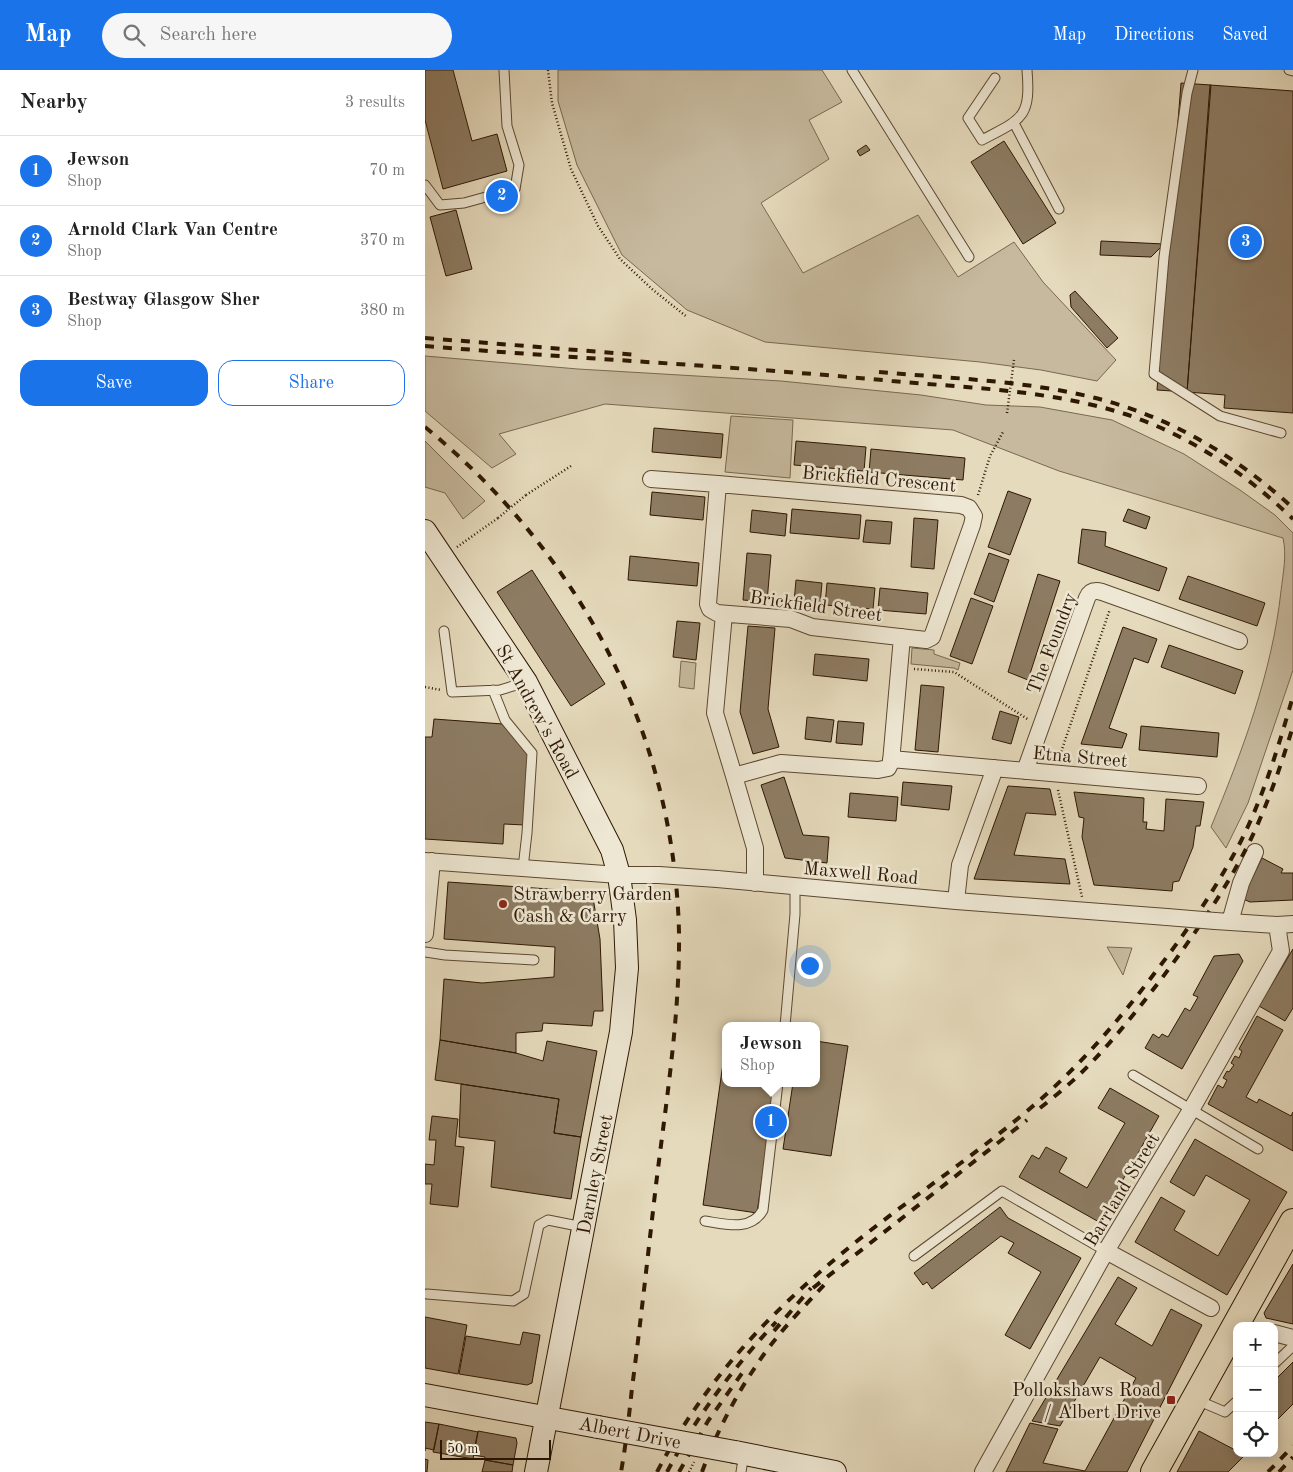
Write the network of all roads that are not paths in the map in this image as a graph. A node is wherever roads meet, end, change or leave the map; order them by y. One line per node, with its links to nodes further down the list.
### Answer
1 (504, 70): 10 (lane)
2 (852, 70): 12 (lane)
3 (1027, 70): 8 (lane)
4 (1193, 70): 13 (lane)
5 (1289, 70): 6 (lane)
6 (1293, 70)
7 (995, 78): 8 (lane)
8 (1014, 123): 11 (lane)
9 (425, 185): 10 (lane)
10 (428, 196)
11 (1059, 208)
12 (969, 257)
13 (1281, 433)
14 (651, 479): 15 (street, Brickfield Crescent)
15 (718, 484): 17 (street); 19 (street, Brickfield Crescent)
16 (425, 531): 21 (street, St Andrew's Road)
17 (724, 614): 19 (street, Brickfield Street); 26 (street)
18 (444, 632): 22 (lane)
19 (902, 637): 23 (street)
20 (1239, 640): 25 (street, The Foundry)
21 (526, 682): 22 (lane); 31 (street, St Andrew's Road)
22 (493, 690): 30 (lane)
23 (891, 759): 24 (street, Etna Street); 26 (street)
24 (995, 768): 25 (street, Etna Street); 34 (street)
25 (1025, 771): 27 (street, Etna Street)
26 (734, 776): 32 (street)
27 (1198, 786)
28 (1255, 852): 35 (street)
29 (428, 861): 30 (street, Maxwell Road); 37 (street)
30 (523, 868): 31 (street, Maxwell Road)
31 (619, 875): 32 (street, Maxwell Road, bridge); 47 (street, Darnley Street)
32 (755, 883): 33 (street, Maxwell Road)
33 (795, 886): 34 (street, Maxwell Road); 40 (lane)
34 (956, 901): 35 (street, Maxwell Road, bridge)
35 (1222, 921): 36 (street, Maxwell Road)
36 (1285, 924): 43 (street, Barrland Street)
37 (425, 934)
38 (425, 952): 39 (lane)
39 (534, 960)
40 (785, 1022)
41 (1133, 1076): 43 (lane)
42 (778, 1087): 45 (lane)
43 (1191, 1110): 44 (lane); 48 (street, Barrland Street)
44 (1258, 1149)
45 (705, 1221)
46 (1293, 1222): 52 (main road)
47 (584, 1228): 50 (lane); 61 (street, Darnley Street)
48 (1107, 1251): 49 (lane); 51 (street); 65 (street, Barrland Street)
49 (914, 1256)
50 (427, 1294)
51 (1211, 1308)
52 (1243, 1322)
53 (1278, 1334): 55 (street)
54 (1233, 1338): 59 (main road)
55 (1293, 1338)
56 (1293, 1346): 57 (lane)
57 (1278, 1360)
58 (425, 1395): 61 (street, Albert Drive)
59 (1194, 1399): 60 (lane); 66 (main road)
60 (1233, 1405)
61 (547, 1417): 62 (street, Albert Drive, bridge); 63 (street, Darnley Street)
62 (740, 1459): 64 (street, Albert Drive)
63 (536, 1472)
64 (835, 1472)
65 (983, 1472)
66 (1154, 1472)

